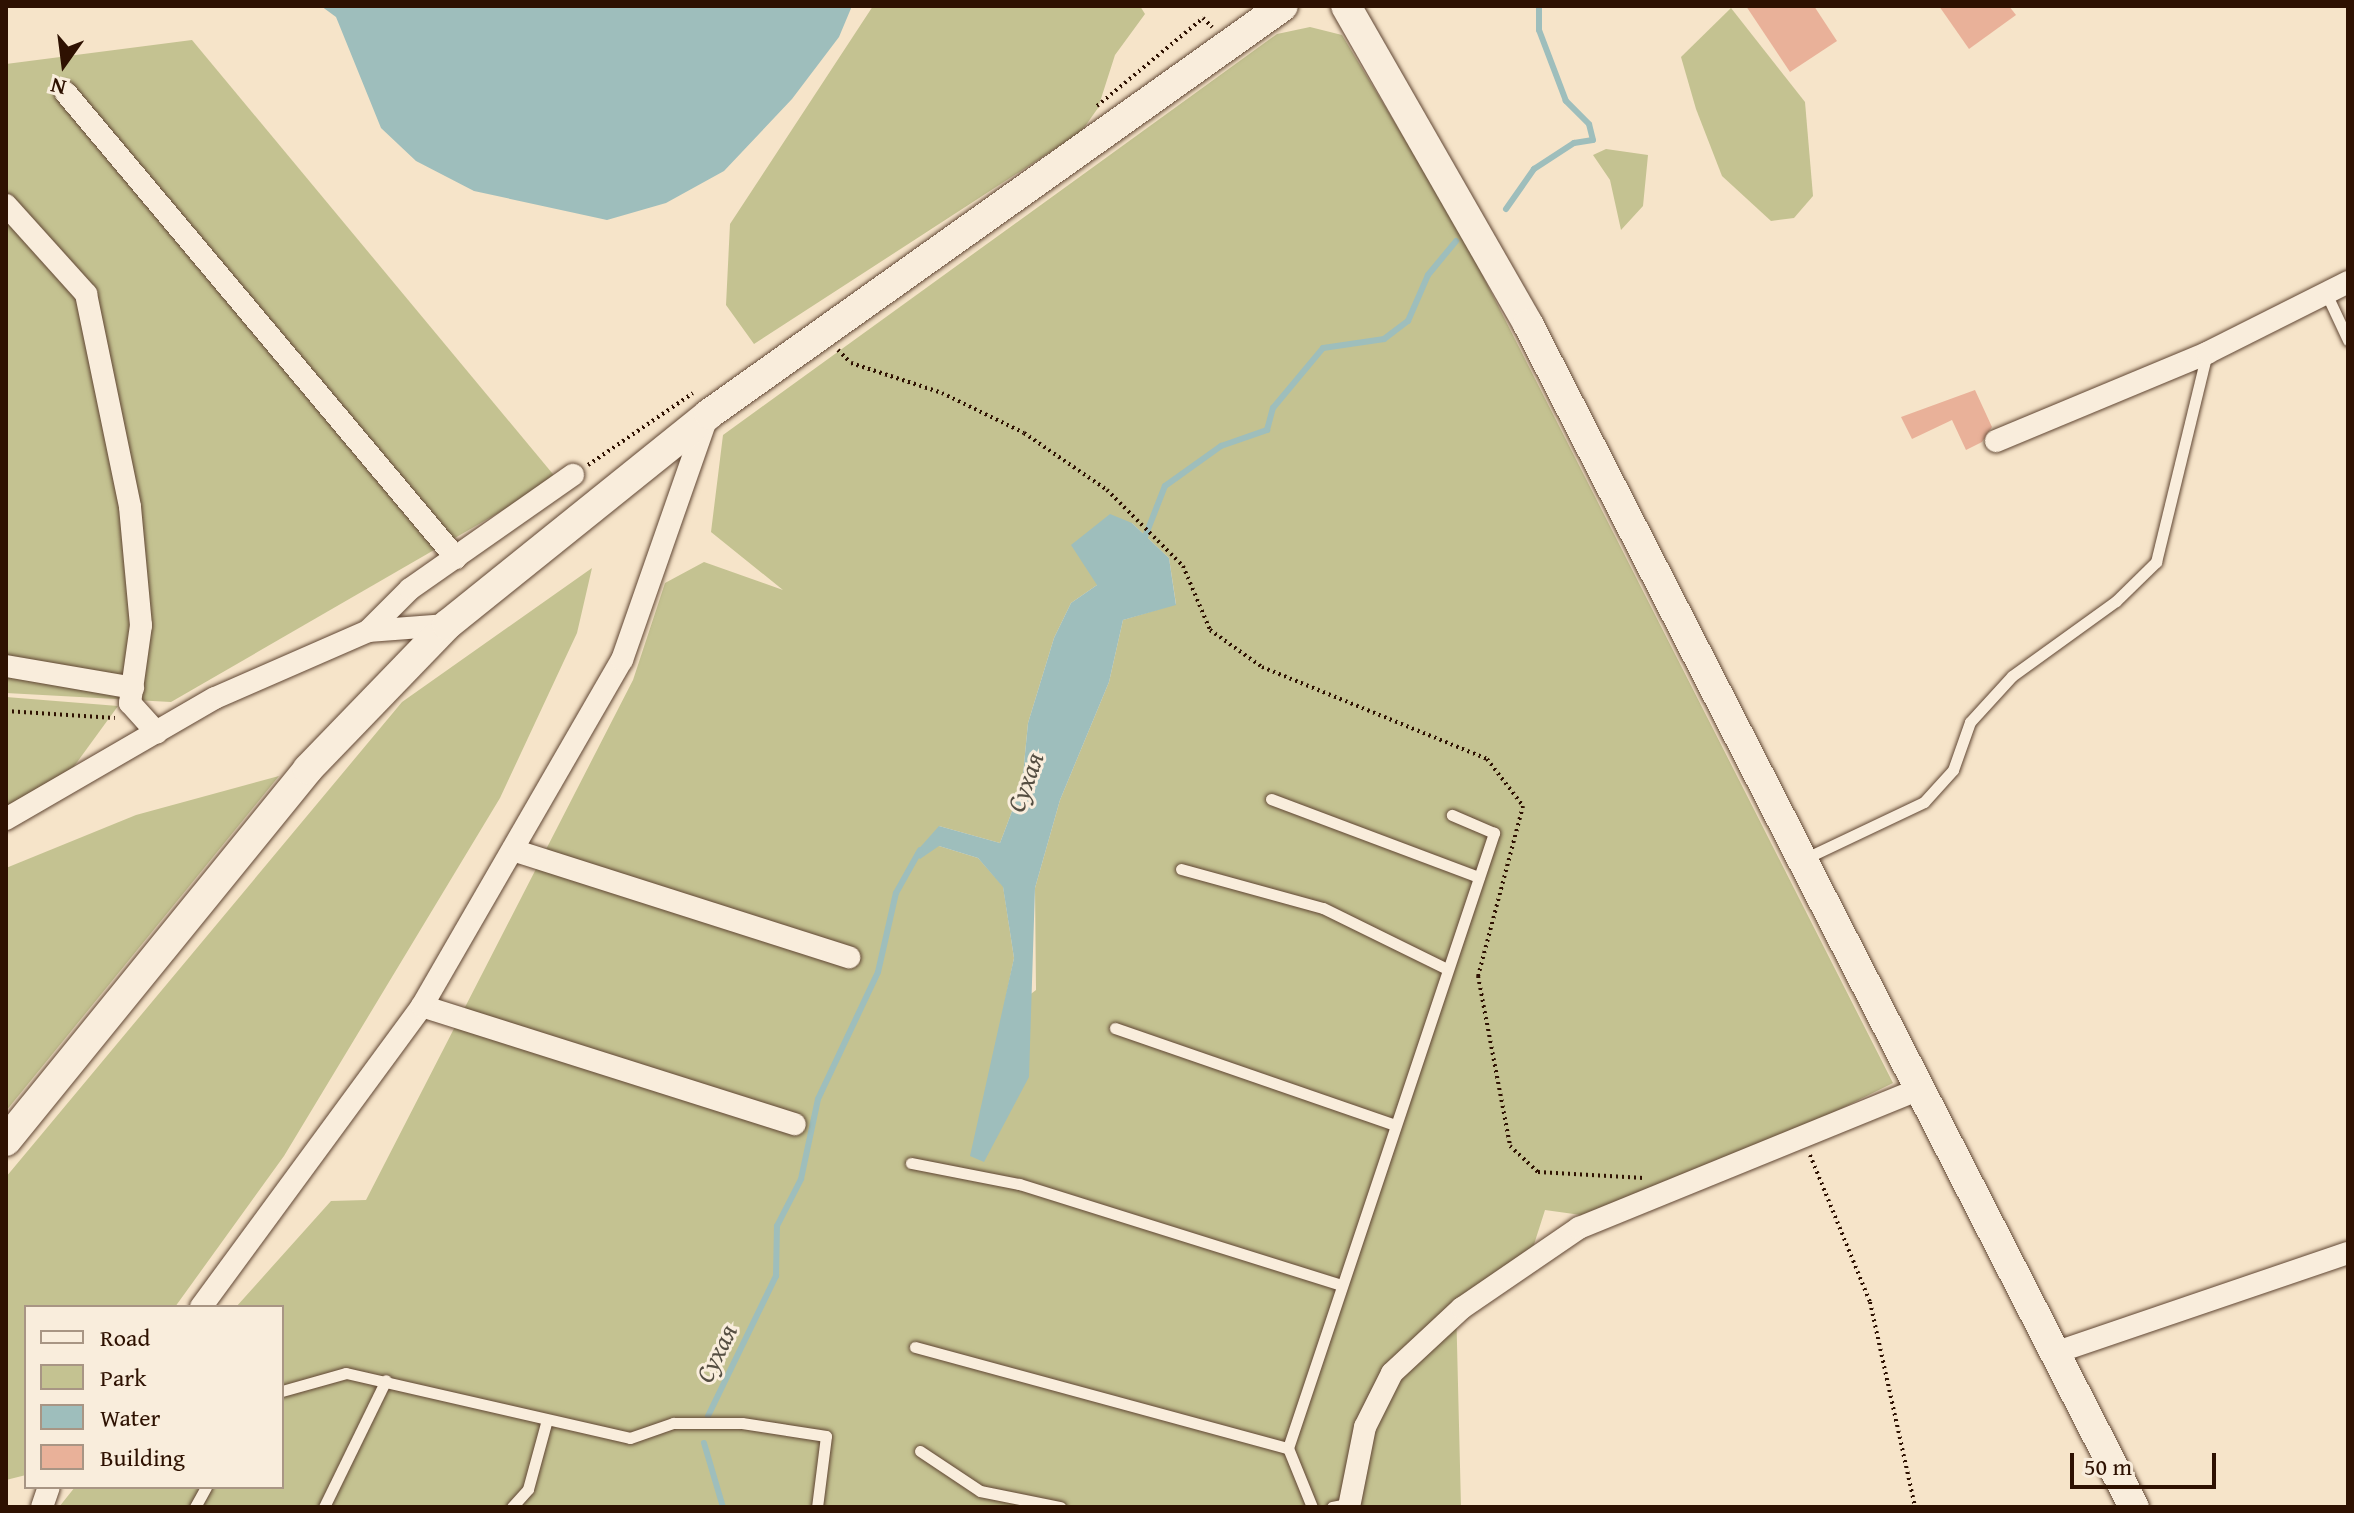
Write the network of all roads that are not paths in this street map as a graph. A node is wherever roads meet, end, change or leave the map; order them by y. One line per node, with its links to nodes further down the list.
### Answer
1 (1283, 6): 9 (main road)
2 (1346, 6): 22 (main road)
3 (66, 93): 12 (street)
4 (6, 205): 16 (street)
5 (2348, 282): 6 (street)
6 (2326, 293): 7 (lane); 8 (street)
7 (2348, 340)
8 (2207, 353): 10 (street); 22 (lane)
9 (709, 414): 13 (main road); 21 (street)
10 (1996, 441)
11 (573, 475): 12 (street)
12 (456, 558): 14 (street)
13 (447, 625): 14 (street); 32 (main road)
14 (368, 631): 17 (street)
15 (6, 666): 16 (street)
16 (133, 688): 17 (street)
17 (152, 727): 20 (street)
18 (1271, 799): 24 (lane)
19 (1452, 815): 24 (lane)
20 (6, 819)
21 (513, 850): 25 (street); 27 (street)
22 (1804, 859): 29 (main road)
23 (1181, 869): 26 (lane)
24 (1479, 877): 26 (lane)
25 (849, 957)
26 (1447, 969): 31 (lane)
27 (422, 1006): 30 (street); 36 (street)
28 (1115, 1028): 31 (lane)
29 (1920, 1089): 38 (main road); 45 (street)
30 (795, 1124)
31 (1393, 1124): 35 (lane)
32 (6, 1141)
33 (911, 1163): 35 (lane)
34 (2348, 1253): 38 (street)
35 (1338, 1284): 42 (lane)
36 (202, 1305)
37 (915, 1347): 42 (lane)
38 (2057, 1352): 52 (main road)
39 (386, 1380): 40 (lane); 41 (lane); 47 (lane)
40 (284, 1390)
41 (546, 1423): 48 (lane); 49 (lane)
42 (1288, 1448): 51 (lane)
43 (920, 1451): 50 (lane)
44 (205, 1489): 46 (lane)
45 (1343, 1506)
46 (195, 1507)
47 (324, 1507)
48 (512, 1507)
49 (817, 1507)
50 (1060, 1507)
51 (1312, 1507)
52 (2134, 1507)

